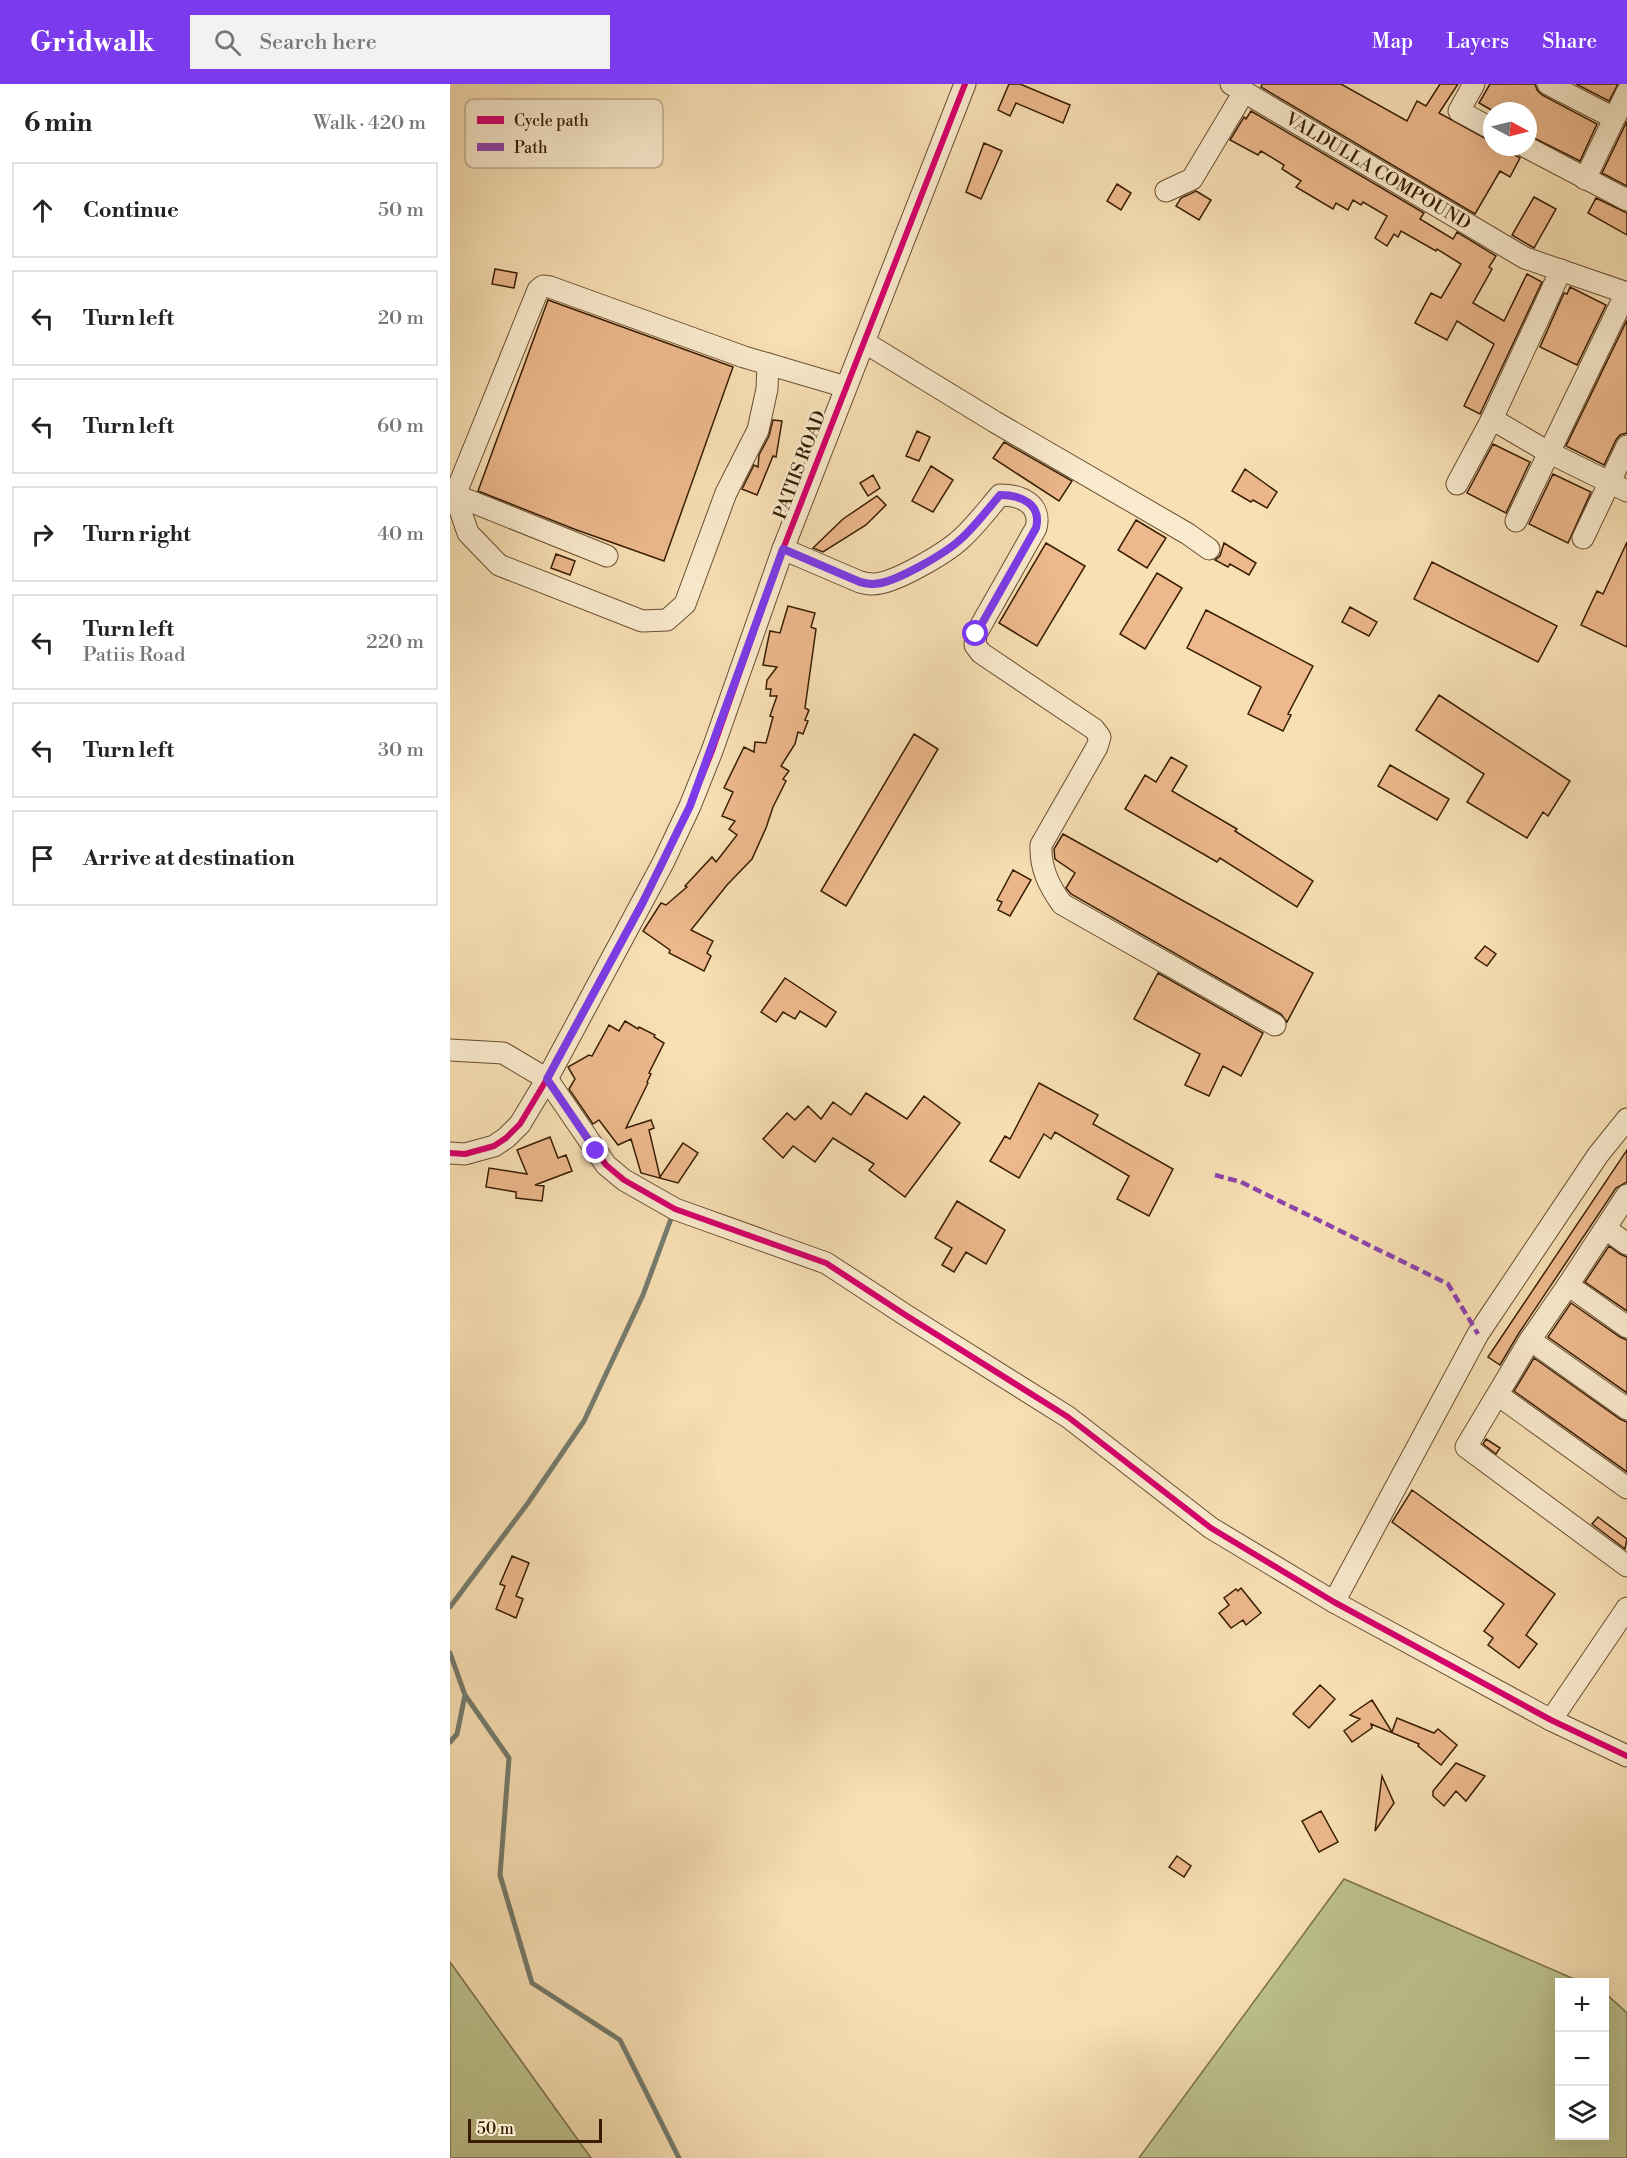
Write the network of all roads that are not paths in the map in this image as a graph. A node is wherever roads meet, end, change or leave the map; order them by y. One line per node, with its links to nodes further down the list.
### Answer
1 (965, 84): 14 (street, PATIIS ROAD)
2 (1474, 84): 7 (street)
3 (1548, 84): 6 (street)
4 (1237, 88): 10 (street); 12 (street, VALDULLA COMPOUND)
5 (1627, 92): 6 (street)
6 (1614, 118): 9 (street)
7 (1483, 124)
8 (1537, 153): 9 (street)
9 (1585, 179): 11 (street)
10 (1166, 191)
11 (1627, 200)
12 (1561, 270): 13 (street, VALDULLA COMPOUND); 17 (street)
13 (1626, 293): 19 (street)
14 (864, 342): 16 (street, PATIIS ROAD); 26 (street)
15 (768, 364): 16 (street); 22 (street); 22 (street)
16 (846, 387): 25 (street, PATIIS ROAD)
17 (1492, 420): 19 (street); 20 (street)
18 (1627, 446): 21 (street)
19 (1548, 452): 21 (street); 23 (street)
20 (1457, 484)
21 (1618, 487): 24 (street)
22 (455, 495): 27 (street)
23 (1516, 521)
24 (1582, 538)
25 (783, 549): 28 (street); 30 (street, PATIIS ROAD)
26 (1209, 549)
27 (607, 556)
28 (1275, 1025)
29 (450, 1050): 30 (street)
30 (547, 1079): 32 (street, PATIIS ROAD); 43 (street)
31 (1627, 1119): 43 (street)
32 (450, 1153)
33 (1627, 1195): 34 (street)
34 (1606, 1229): 35 (street); 36 (street)
35 (1627, 1244)
36 (1568, 1285): 37 (street); 38 (street)
37 (1627, 1328)
38 (1530, 1340): 39 (street); 40 (street)
39 (1498, 1395): 41 (street); 42 (street)
40 (1627, 1408)
41 (1627, 1488)
42 (1627, 1566)
43 (1334, 1602): 45 (street)
44 (1627, 1608): 45 (street)
45 (1551, 1720): 46 (street)
46 (1627, 1756)

